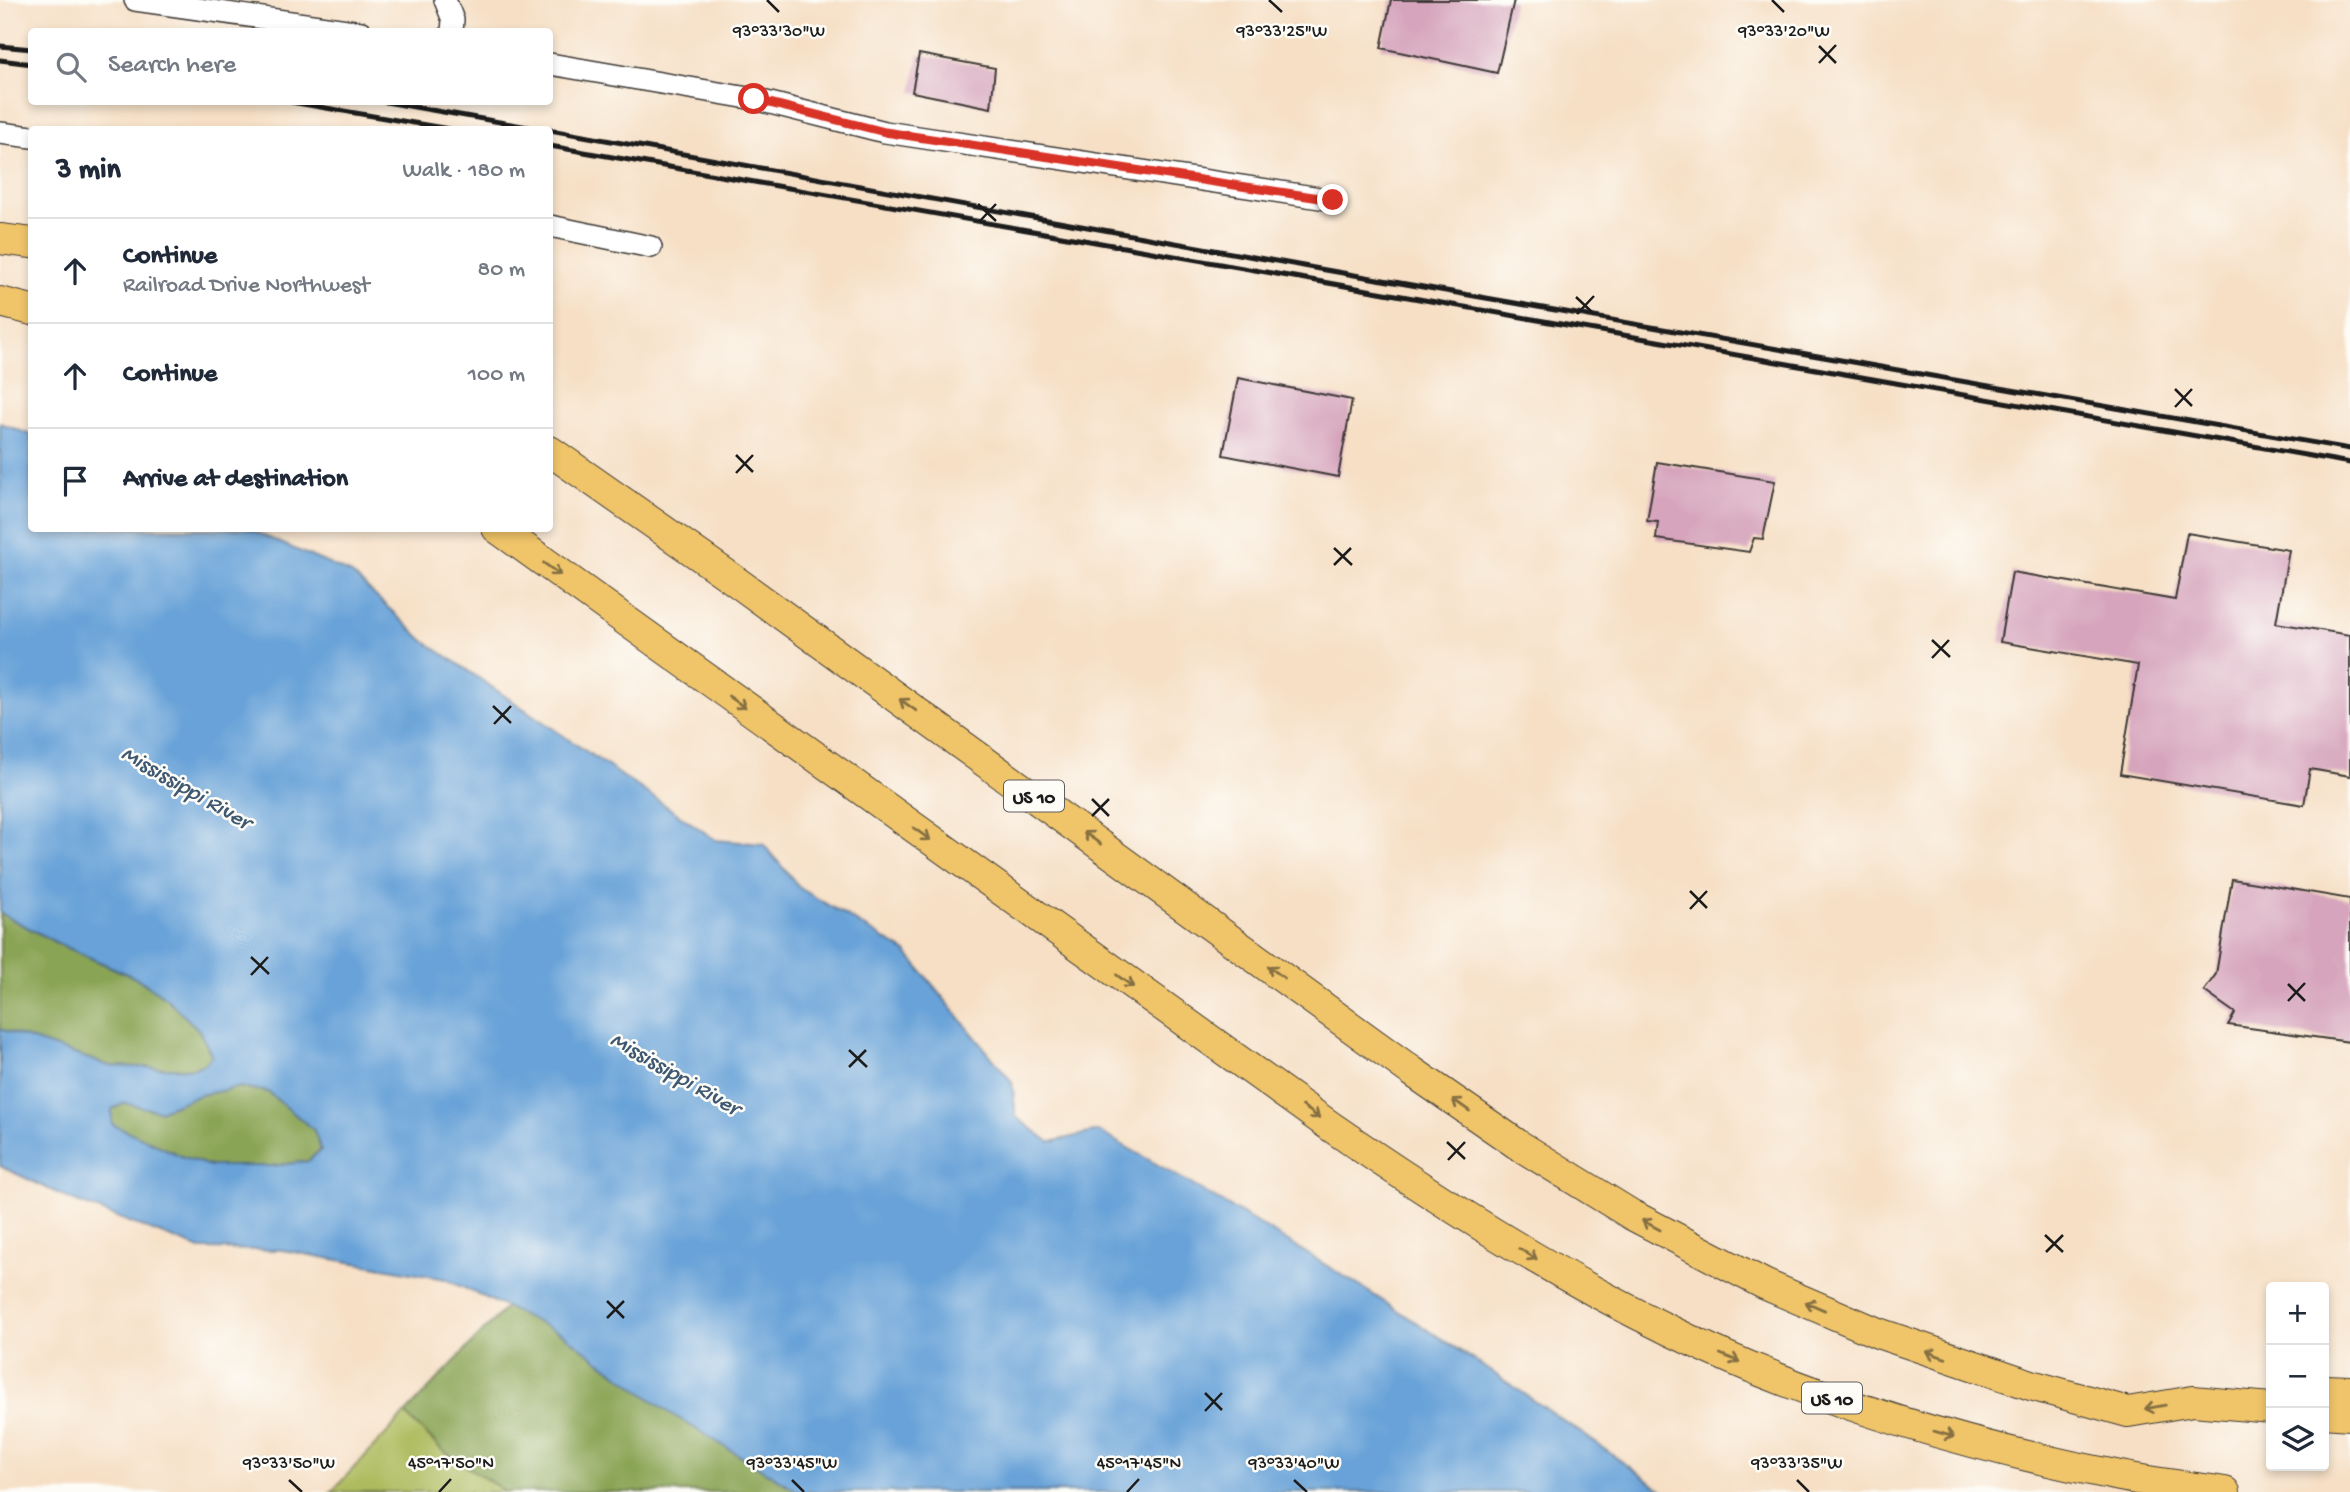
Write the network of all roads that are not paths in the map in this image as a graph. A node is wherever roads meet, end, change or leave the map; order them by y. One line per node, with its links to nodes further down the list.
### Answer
1 (135, 0): 3 (street)
2 (445, 0): 4 (street)
3 (332, 28)
4 (452, 28)
5 (553, 65): 8 (street)
6 (0, 133): 7 (street)
7 (28, 136)
8 (1333, 200)
9 (553, 227): 12 (street)
10 (0, 239): 11 (highway)
11 (28, 242)
12 (651, 247)
13 (0, 302): 14 (highway)
14 (28, 309)
15 (553, 453): 20 (highway, US 10, one-way to 15)
16 (503, 532): 24 (highway, US 10, one-way to 24)
17 (2329, 1390): 18 (highway)
18 (2350, 1391)
19 (2266, 1394): 20 (highway)
20 (2193, 1401): 21 (highway, US 10)
21 (2266, 1408)
22 (2329, 1413): 23 (highway)
23 (2350, 1415)
24 (2122, 1476): 25 (highway); 26 (highway, US 10)
25 (2161, 1492)
26 (2225, 1492)

